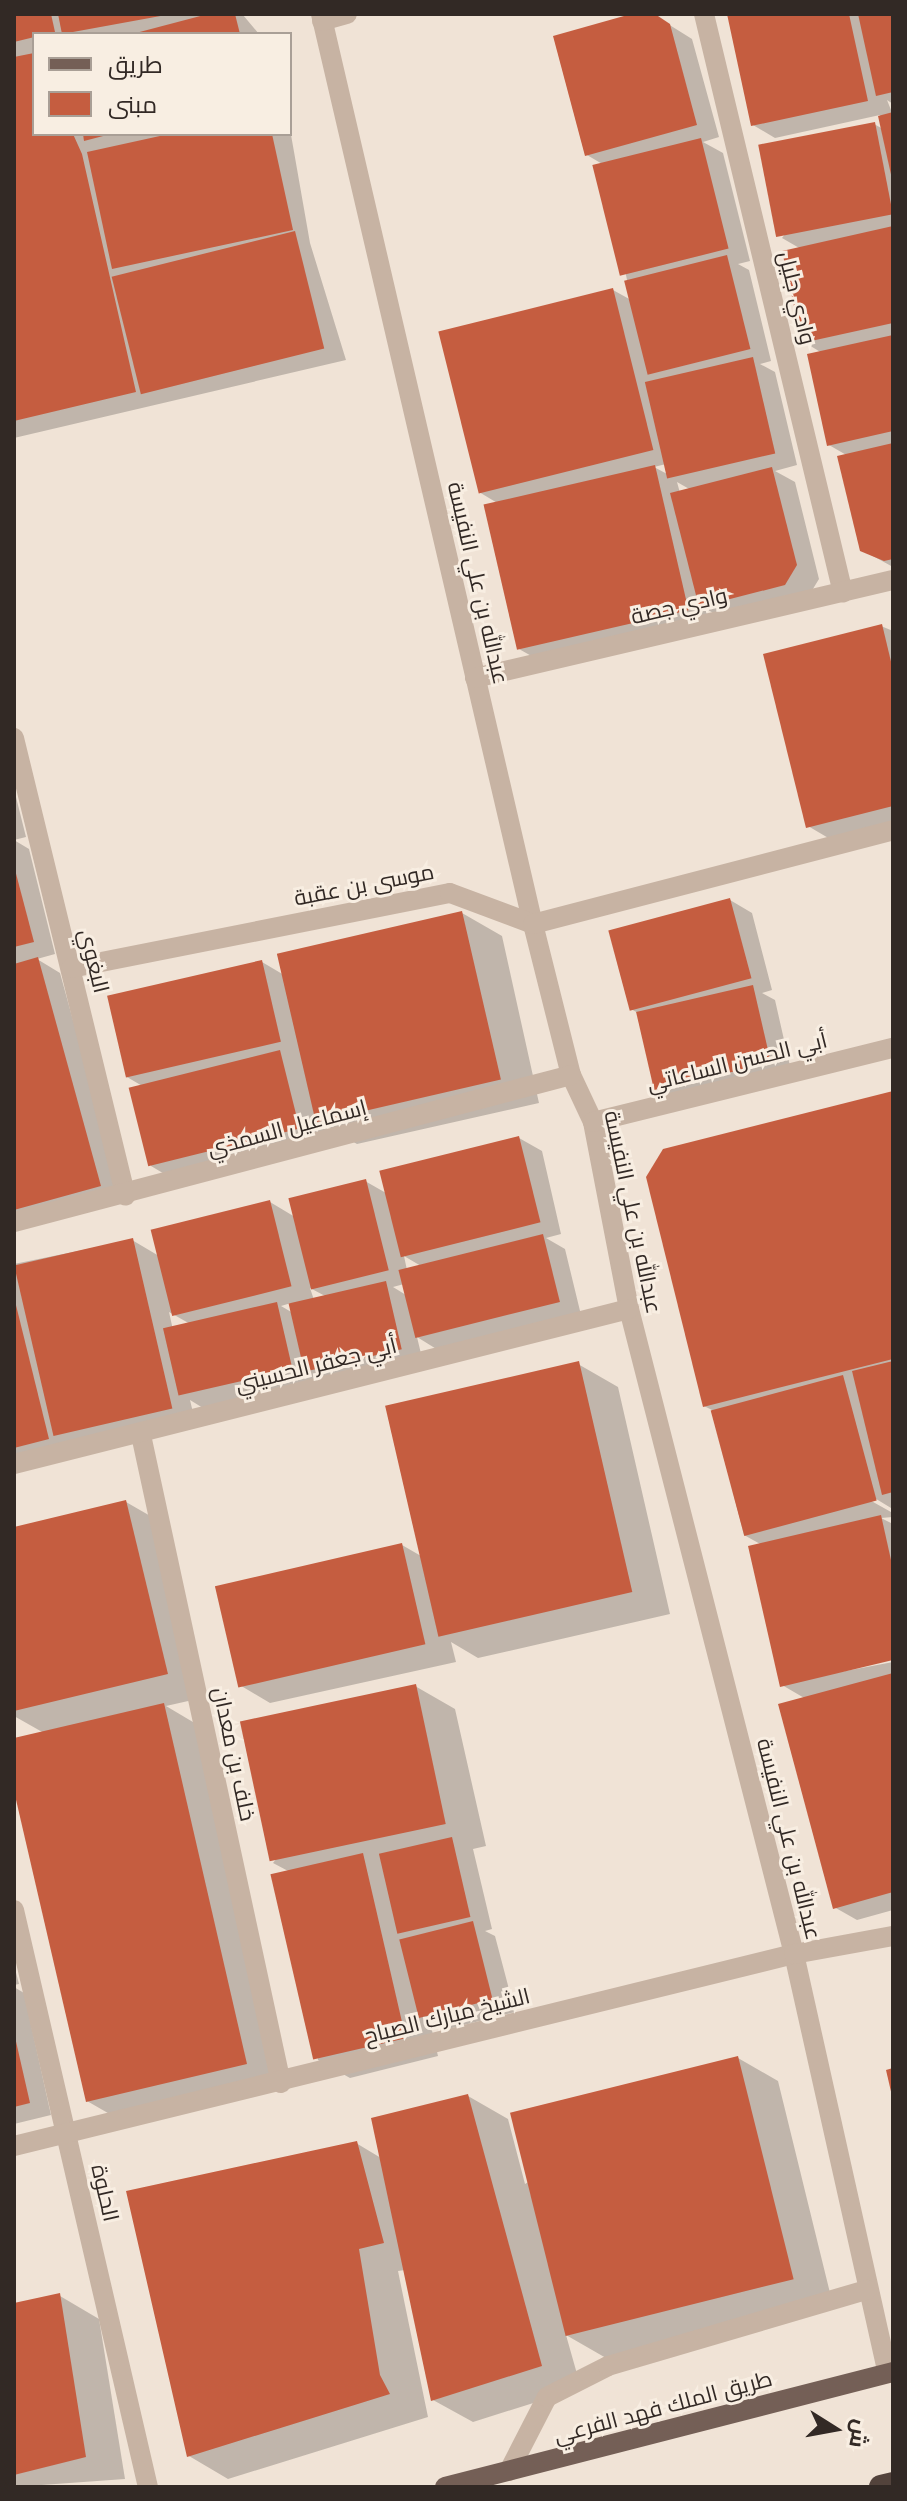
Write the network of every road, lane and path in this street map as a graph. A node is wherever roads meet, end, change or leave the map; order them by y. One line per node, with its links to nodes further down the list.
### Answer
1 (347, 14): 3 (street)
2 (704, 14): 5 (street, وادي جليل)
3 (321, 17): 6 (street, عبدالله بن علي النفيسة)
4 (893, 580): 5 (street, وادي جصة)
5 (843, 593): 6 (street, وادي جصة)
6 (475, 678): 9 (street, عبدالله بن علي النفيسة)
7 (14, 738): 10 (street, البغوي)
8 (893, 830): 9 (street)
9 (533, 924): 10 (street, موسى بن عقبة); 12 (street, عبدالله بن علي النفيسة)
10 (71, 968): 14 (street, البغوي)
11 (893, 1048): 13 (street, أبي الحسن الساعاتي)
12 (571, 1075): 13 (street, عبدالله بن علي النفيسة); 14 (street, إسماعيل السمذي)
13 (593, 1122): 16 (street, عبدالله بن علي النفيسة)
14 (126, 1196): 15 (street, إسماعيل السمذي)
15 (14, 1222)
16 (629, 1309): 17 (street, أبي جعفر الحسيني); 21 (street, عبدالله بن علي النفيسة)
17 (141, 1435): 18 (street, أبي جعفر الحسيني); 22 (street, خلف بن معدان)
18 (14, 1464)
19 (14, 1910): 23 (street, الحلوة)
20 (893, 1936): 21 (street, الشيخ مبارك الصباح)
21 (794, 1954): 22 (street, الشيخ مبارك الصباح); 25 (street, عبدالله بن علي النفيسة)
22 (281, 2083): 23 (street, الشيخ مبارك الصباح)
23 (67, 2135): 24 (street, الشيخ مبارك الصباح); 29 (street, الحلوة)
24 (14, 2146)
25 (867, 2290): 26 (street, عبدالله بن علي النفيسة); 27 (street)
26 (891, 2373): 27 (main road, طريق الملك فهد الفرعي)
27 (509, 2471): 30 (main road, طريق الملك فهد الفرعي)
28 (893, 2484): 31 (highway)
29 (148, 2487)
30 (445, 2487)
31 (881, 2487)

